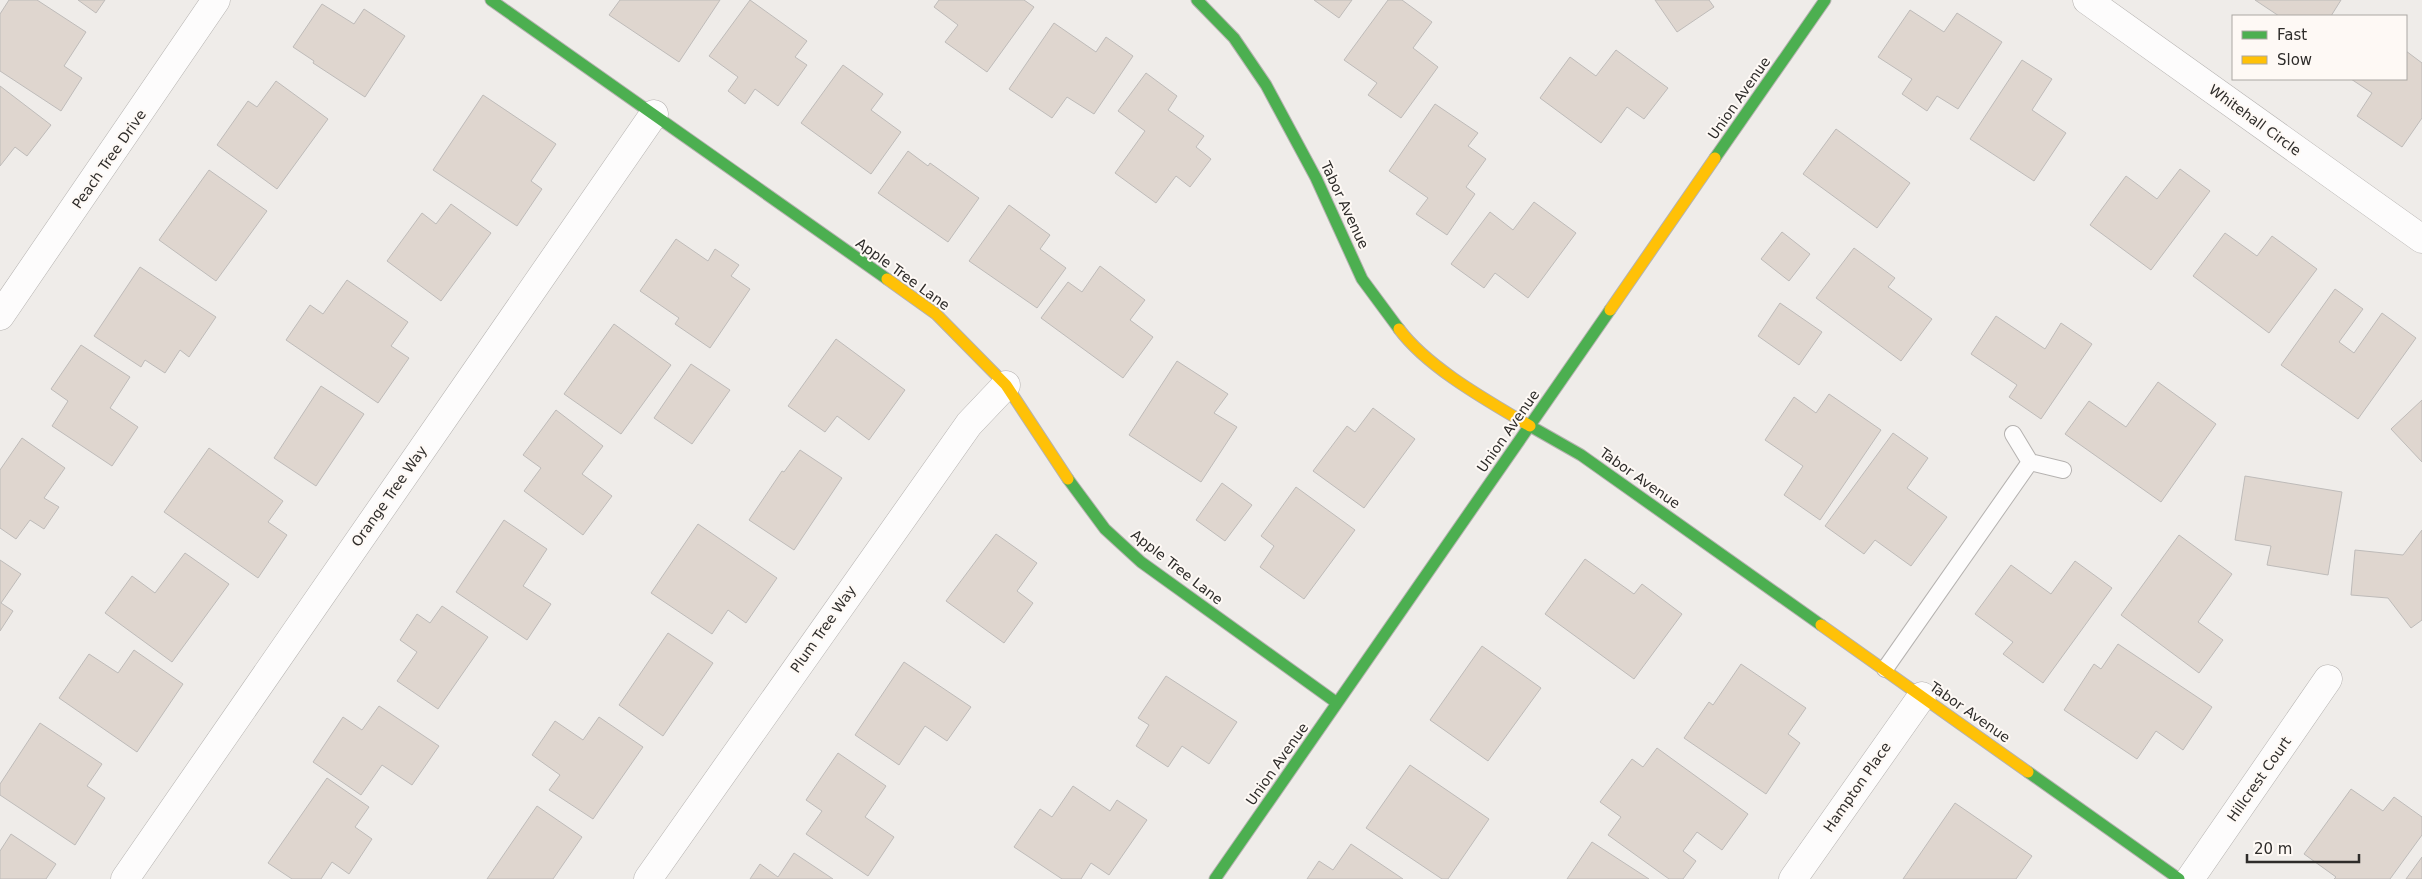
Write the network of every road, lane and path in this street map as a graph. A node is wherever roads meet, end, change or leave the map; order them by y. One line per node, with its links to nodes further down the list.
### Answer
1 (216, 0): 8 (street, Peach Tree Drive)
2 (491, 0): 6 (street, Apple Tree Lane)
3 (1197, 0): 10 (street, Tabor Avenue)
4 (1825, 0): 10 (street, Union Avenue)
5 (2087, 0): 7 (street, Whitehall Circle)
6 (654, 114): 9 (street, Apple Tree Lane); 18 (street, Orange Tree Way)
7 (2422, 239)
8 (0, 316)
9 (1006, 386): 17 (street, Apple Tree Lane); 19 (street, Plum Tree Way)
10 (1530, 425): 14 (street, Tabor Avenue); 17 (street, Union Avenue)
11 (2013, 434): 12 (lane)
12 (2030, 462): 13 (lane); 14 (lane)
13 (2063, 470)
14 (1885, 669): 16 (street, Tabor Avenue)
15 (2328, 679): 23 (street, Hillcrest Court)
16 (1922, 696): 21 (street, Hampton Place); 22 (street, Tabor Avenue)
17 (1337, 703): 20 (street, Union Avenue)
18 (125, 879)
19 (648, 879)
20 (1215, 879)
21 (1794, 879)
22 (2179, 879)
23 (2190, 879)

